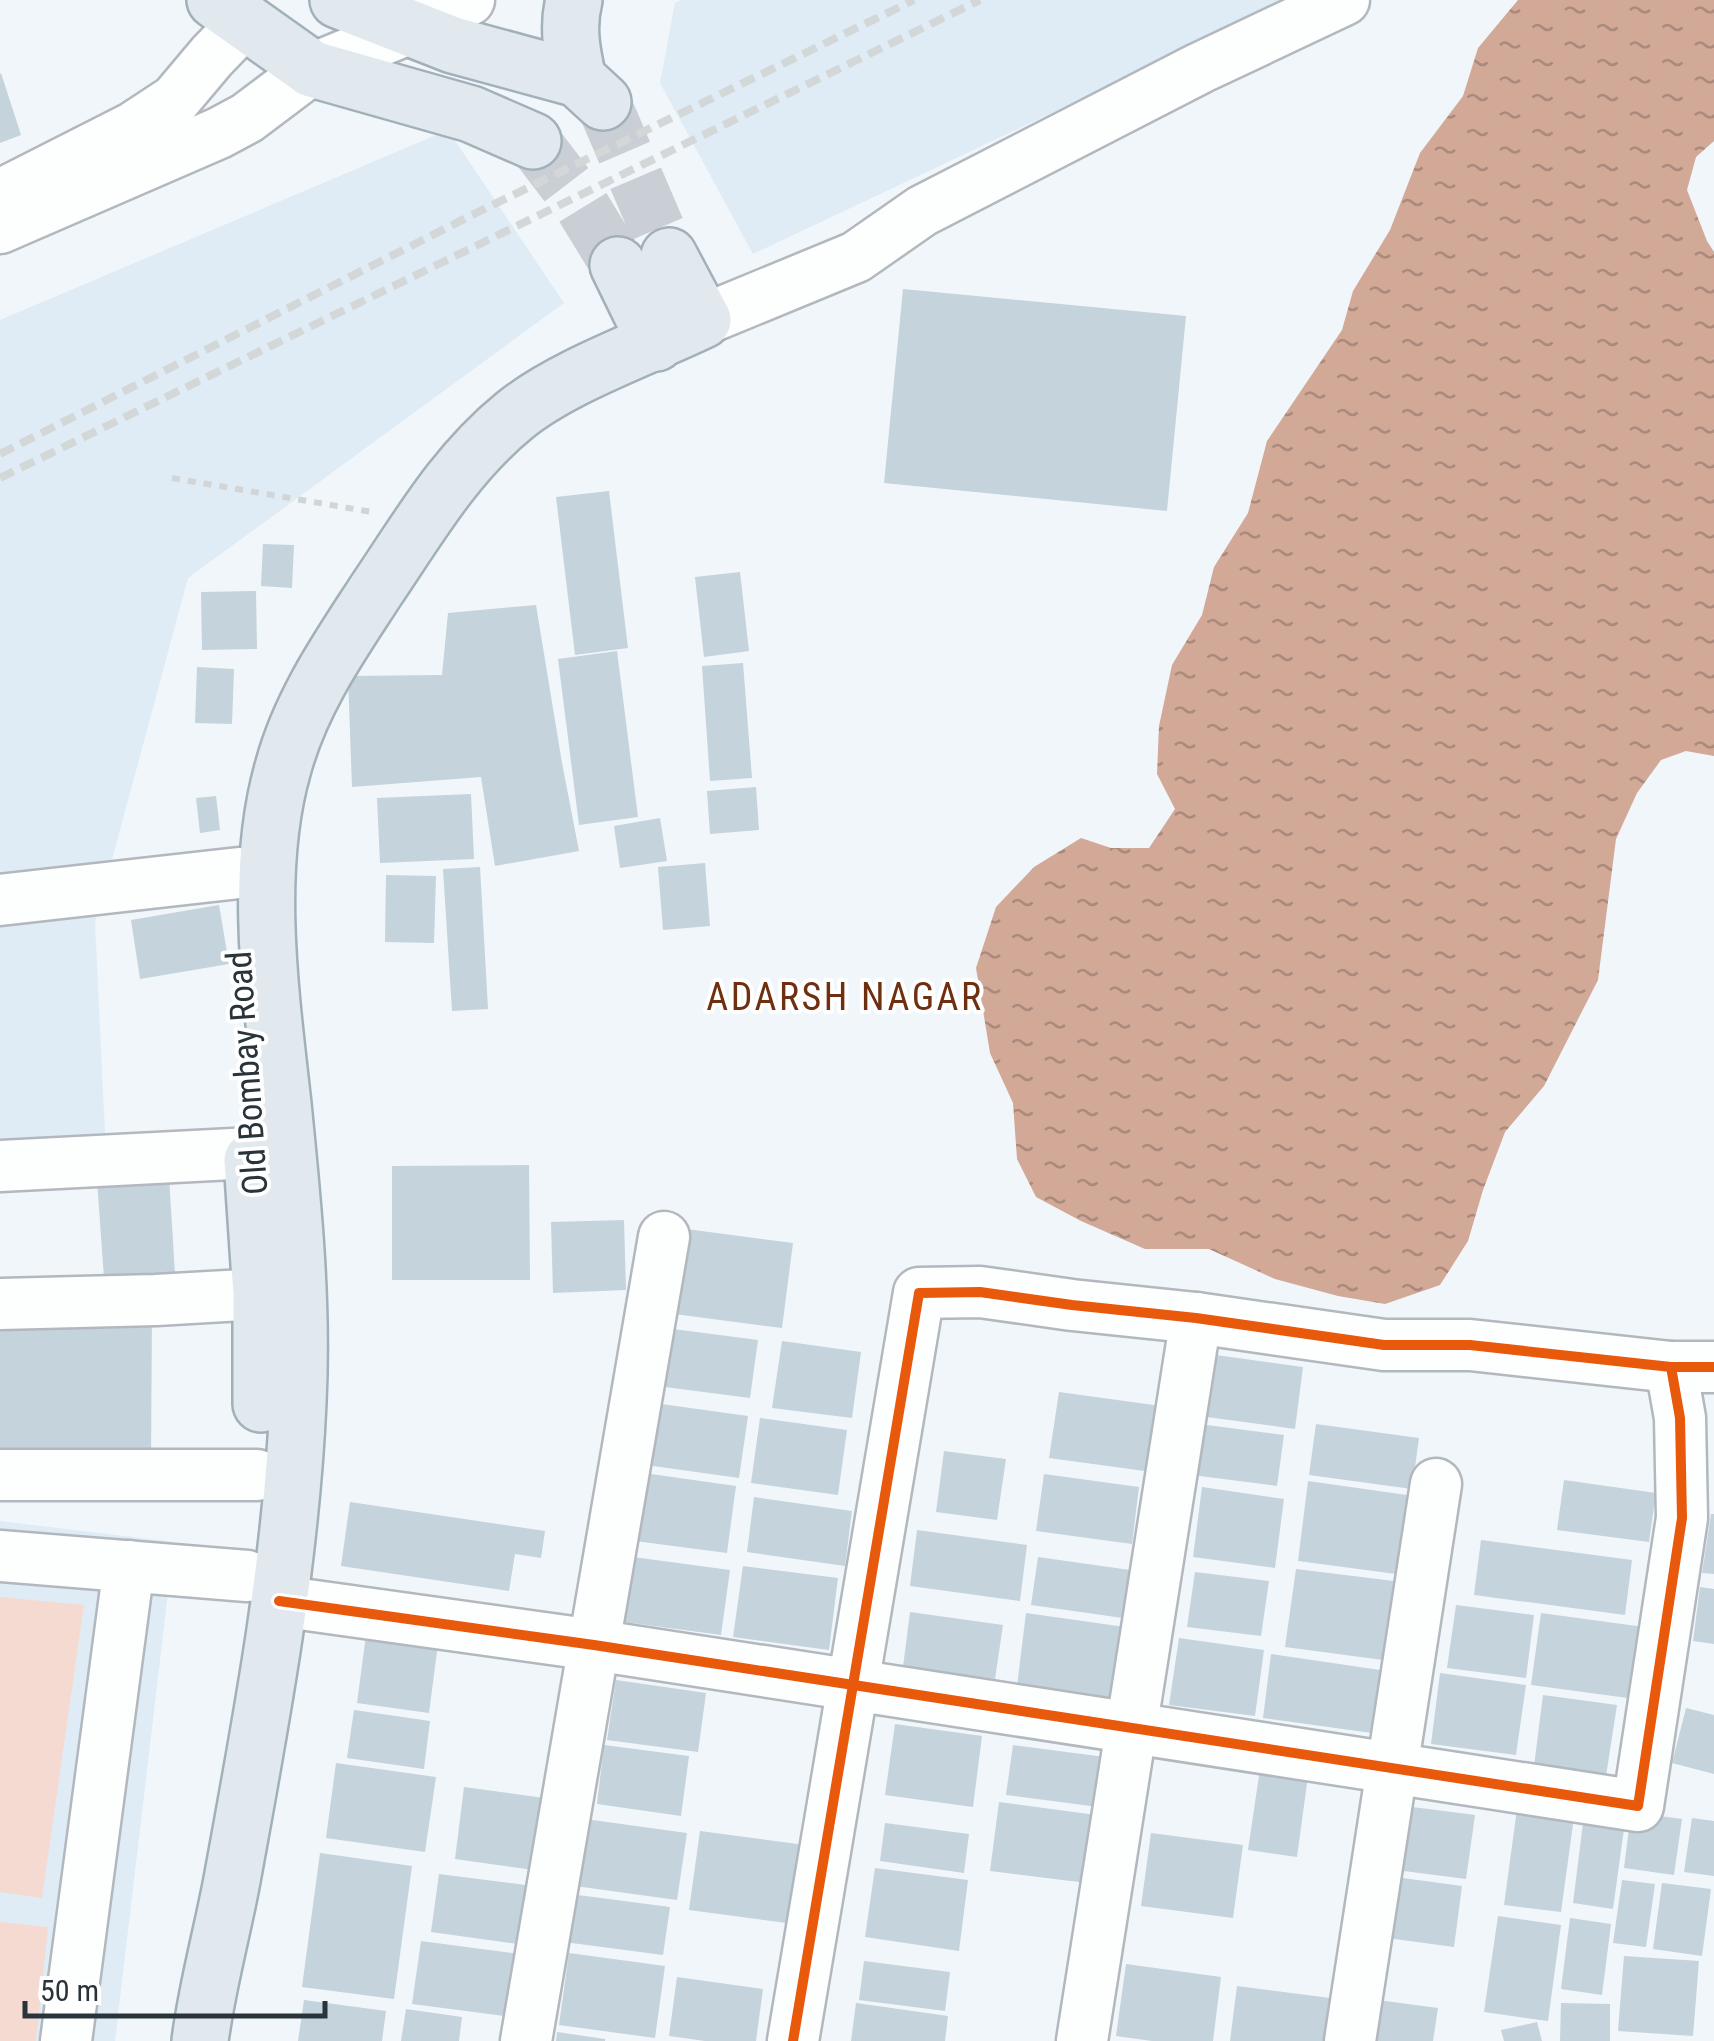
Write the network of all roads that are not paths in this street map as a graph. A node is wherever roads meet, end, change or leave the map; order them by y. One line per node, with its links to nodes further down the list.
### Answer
1 (338, 0): 6 (main road)
2 (470, 0): 6 (street)
3 (574, 0): 6 (main road)
4 (1344, 0): 11 (street)
5 (230, 11): 7 (main road); 9 (street)
6 (412, 28): 7 (street)
7 (312, 69): 8 (main road); 10 (street)
8 (533, 141)
9 (0, 195)
10 (0, 228)
11 (662, 298): 12 (main road, Old Bombay Road); 26 (main road, Old Bombay Road)
12 (239, 874): 13 (street); 14 (main road, Old Bombay Road)
13 (0, 900)
14 (252, 1152): 15 (street); 17 (main road, Old Bombay Road)
15 (0, 1166)
16 (664, 1237): 27 (street)
17 (261, 1294): 18 (street); 22 (main road, Old Bombay Road)
18 (0, 1304)
19 (1196, 1318): 20 (street); 28 (street); 29 (street)
20 (1693, 1367): 30 (street)
21 (0, 1475): 22 (street)
22 (257, 1476): 26 (main road, Old Bombay Road)
23 (1436, 1484): 30 (street)
24 (0, 1556): 25 (street)
25 (129, 1566): 26 (street); 31 (street)
26 (263, 1588): 27 (street); 32 (main road, Old Bombay Road); 33 (main road, Old Bombay Road)
27 (594, 1645): 28 (street); 34 (street)
28 (852, 1685): 29 (street); 35 (street)
29 (1130, 1728): 30 (street); 36 (street)
30 (1392, 1768): 37 (street)
31 (66, 2041)
32 (166, 2041)
33 (200, 2041)
34 (526, 2041)
35 (793, 2041)
36 (1082, 2041)
37 (1350, 2041)

